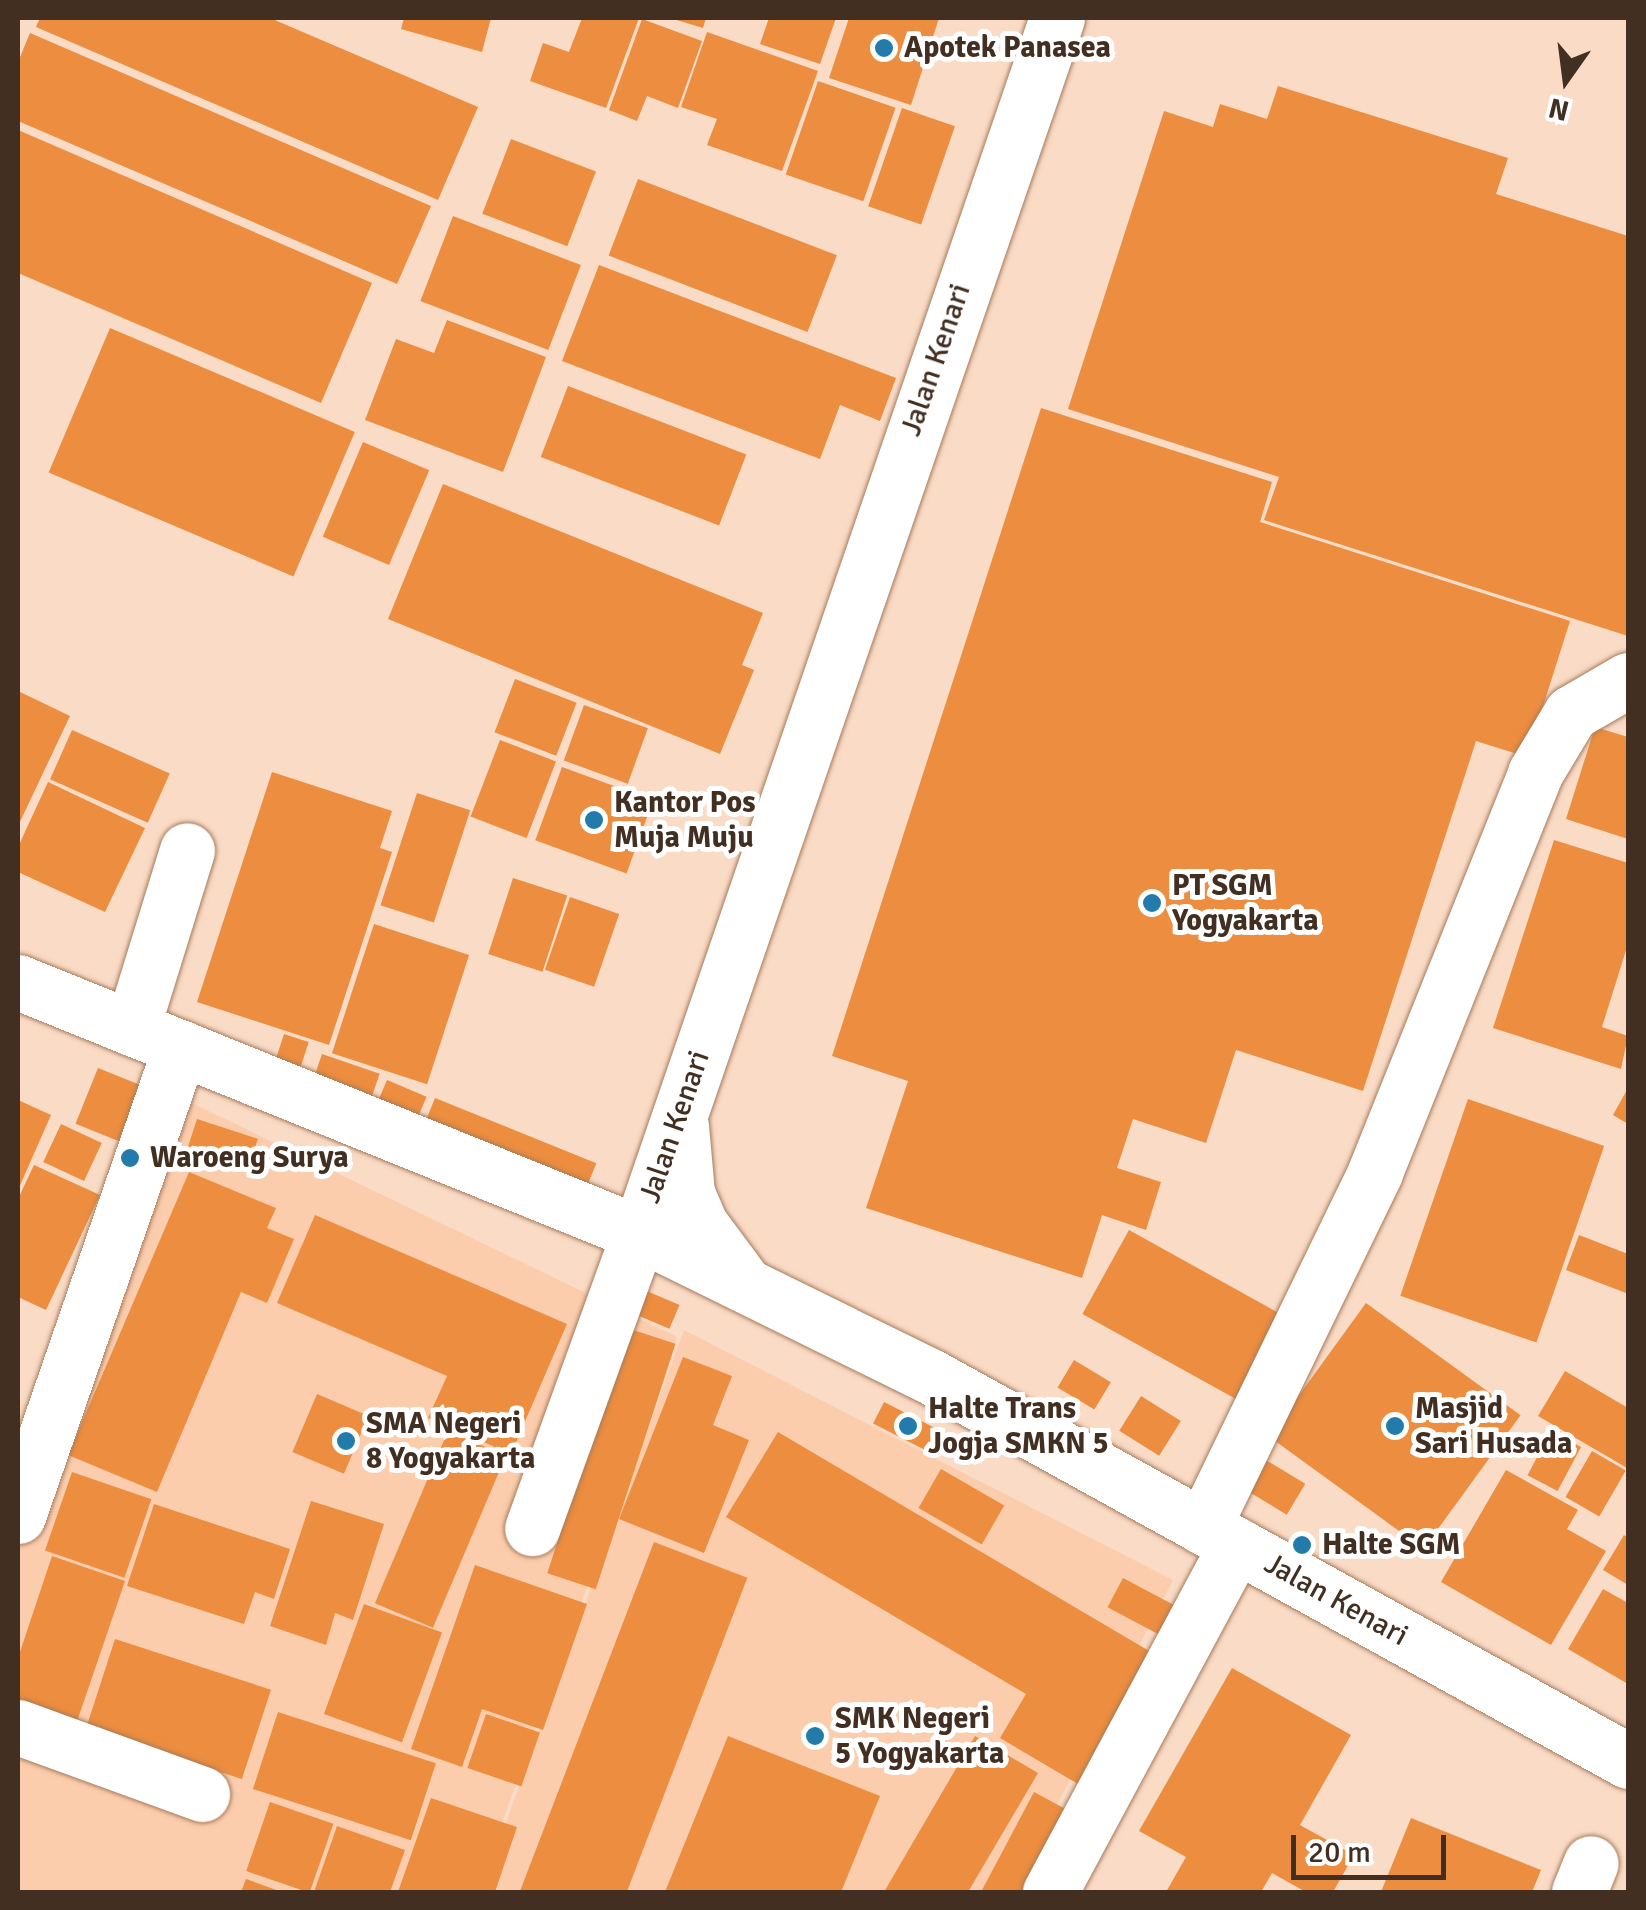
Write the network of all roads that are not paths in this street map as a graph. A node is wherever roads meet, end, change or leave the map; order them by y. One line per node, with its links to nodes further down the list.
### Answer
1 (1057, 18): 6 (main road, Jalan Kenari)
2 (1628, 680): 12 (main road)
3 (188, 850): 5 (main road)
4 (18, 982): 5 (main road)
5 (156, 1037): 7 (main road); 9 (main road)
6 (680, 1108): 7 (main road, Jalan Kenari); 8 (main road)
7 (639, 1233): 8 (main road, Jalan Kenari); 11 (main road)
8 (746, 1285): 12 (main road, Jalan Kenari)
9 (34, 1419): 10 (main road)
10 (21, 1492)
11 (532, 1528)
12 (1220, 1536): 14 (main road, Jalan Kenari); 16 (main road)
13 (18, 1727): 15 (main road)
14 (1628, 1762)
15 (202, 1794)
16 (1050, 1892)

